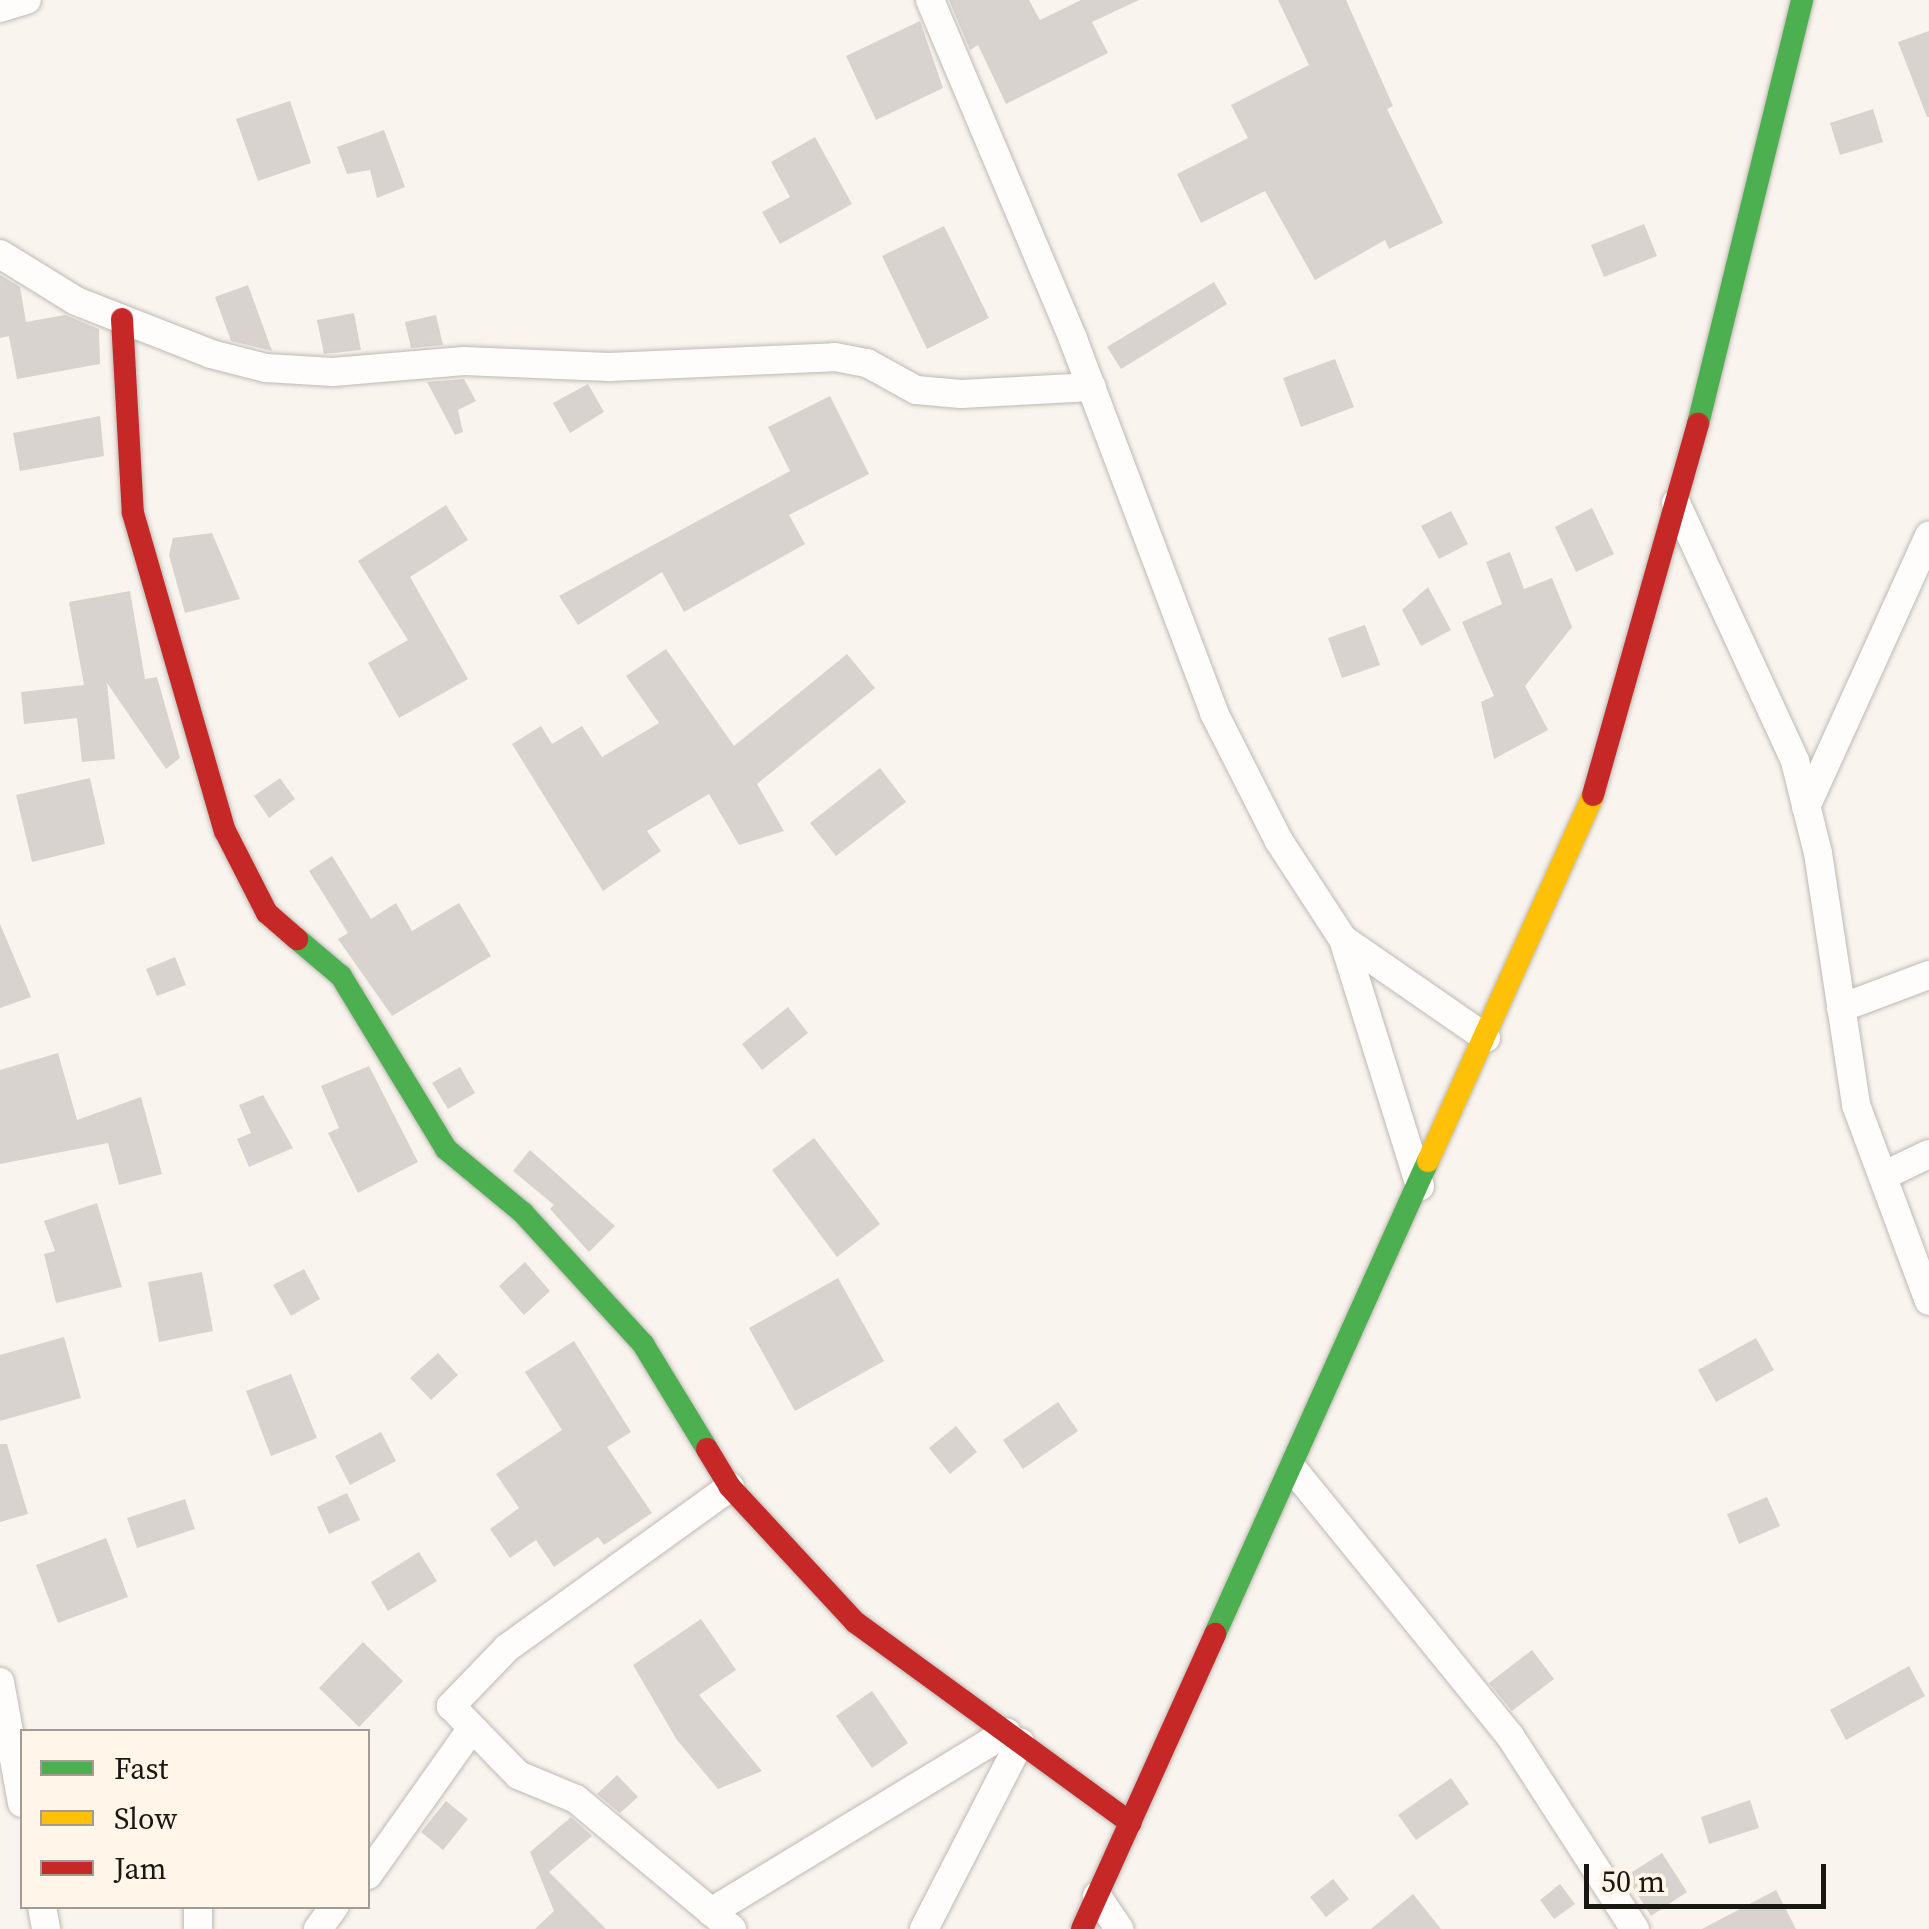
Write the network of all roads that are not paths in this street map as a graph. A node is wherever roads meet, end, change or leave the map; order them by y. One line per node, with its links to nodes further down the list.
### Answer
1 (28, 0): 4 (street)
2 (930, 0): 7 (street)
3 (1802, 0): 8 (street)
4 (0, 8)
5 (0, 254): 6 (street)
6 (122, 319): 7 (street); 20 (street)
7 (1092, 388): 11 (street)
8 (1676, 503): 10 (street); 14 (street)
9 (1929, 536): 10 (street)
10 (1806, 807): 13 (street)
11 (1342, 940): 14 (street); 17 (street)
12 (1929, 976): 13 (street)
13 (1841, 1008): 16 (street)
14 (1486, 1038): 17 (street)
15 (1929, 1154): 16 (street)
16 (1883, 1176): 18 (street)
17 (1420, 1186): 19 (street)
18 (1929, 1301)
19 (1292, 1470): 25 (street); 32 (street)
20 (730, 1487): 22 (street); 23 (street)
21 (0, 1682): 24 (street)
22 (470, 1731): 26 (street); 28 (street)
23 (1014, 1737): 25 (street); 28 (street); 29 (street)
24 (20, 1793)
25 (1131, 1823): 27 (street)
26 (370, 1873)
27 (1097, 1896): 30 (street); 31 (street)
28 (721, 1921)
29 (924, 1929)
30 (1082, 1929)
31 (1119, 1929)
32 (1635, 1929)

